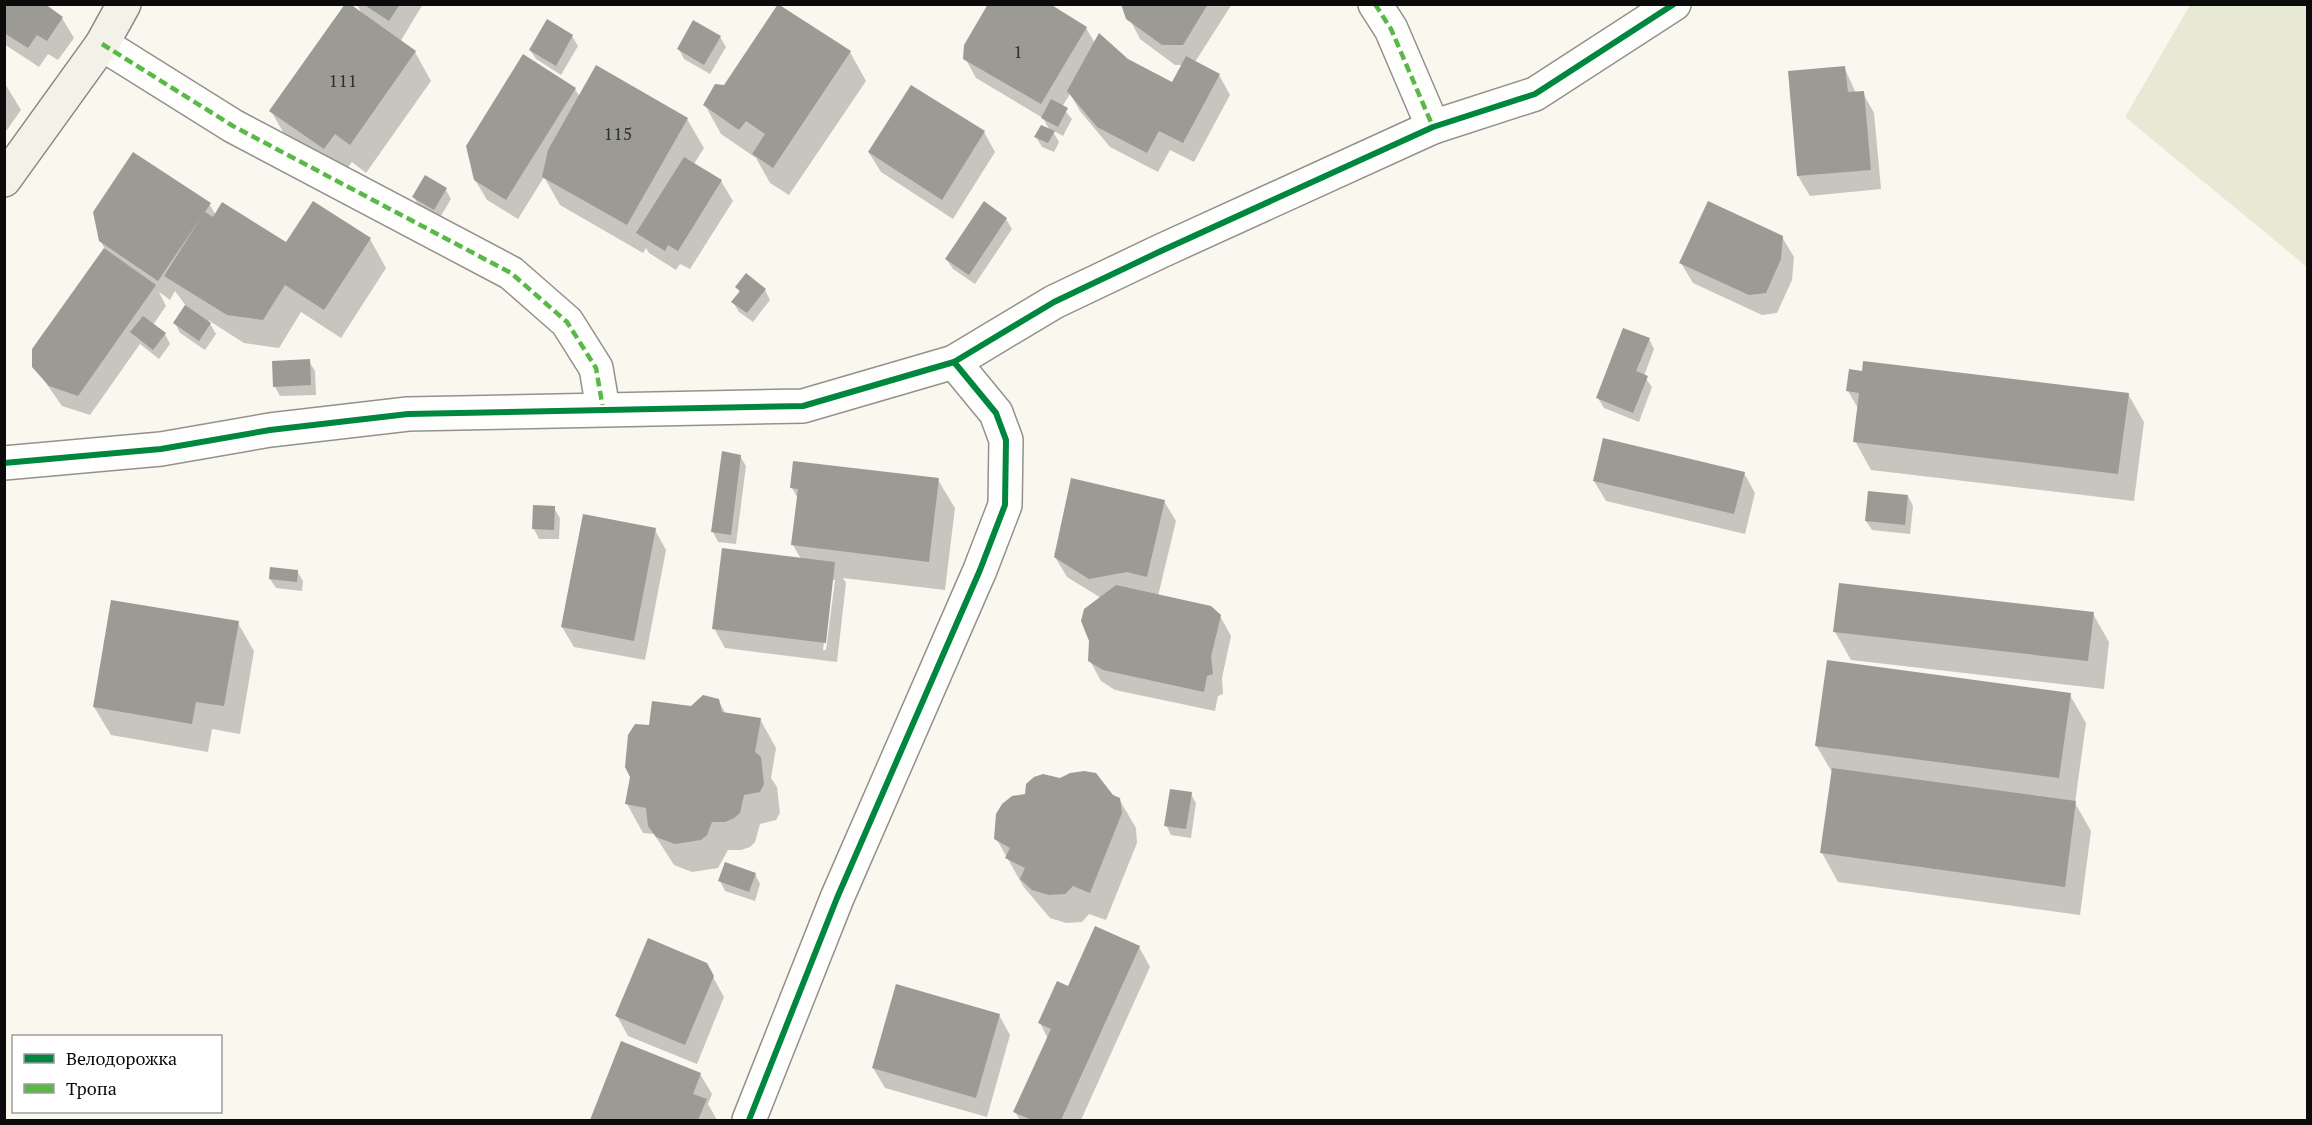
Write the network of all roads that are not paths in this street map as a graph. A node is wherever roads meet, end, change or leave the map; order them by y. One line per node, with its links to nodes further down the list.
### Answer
1 (124, 4): 4 (street)
2 (1375, 4): 5 (street)
3 (1674, 4): 5 (street)
4 (102, 44): 6 (street); 8 (street)
5 (1433, 127): 7 (street)
6 (4, 180)
7 (954, 362): 8 (street); 10 (street)
8 (603, 409): 9 (street)
9 (4, 463)
10 (749, 1120)

